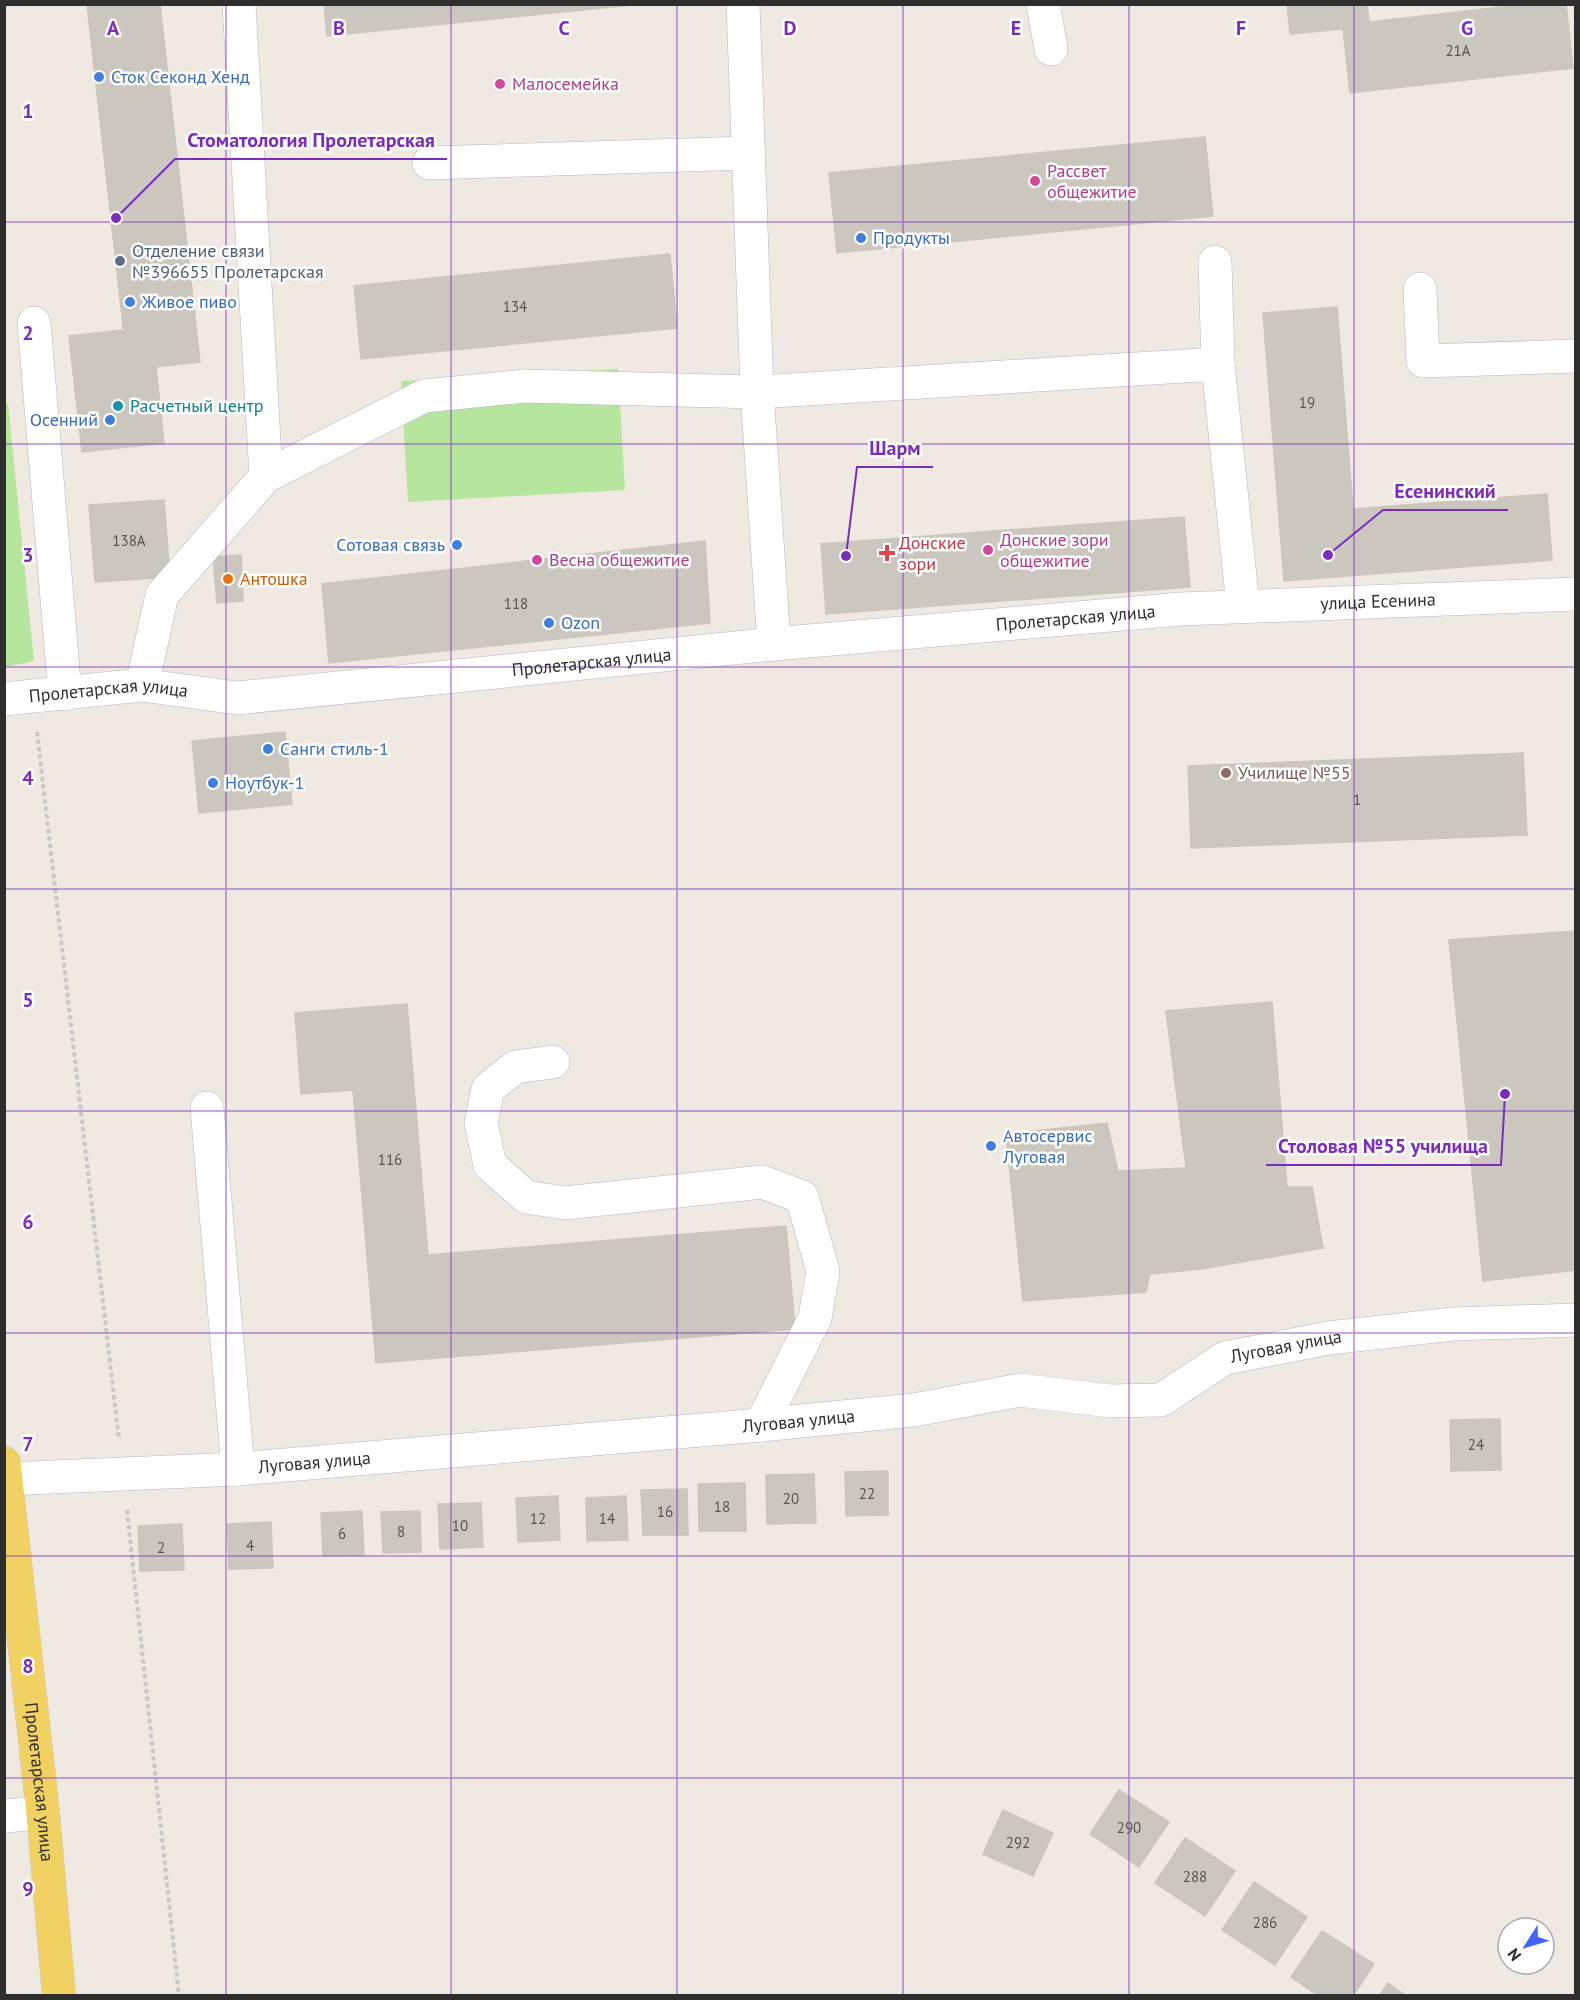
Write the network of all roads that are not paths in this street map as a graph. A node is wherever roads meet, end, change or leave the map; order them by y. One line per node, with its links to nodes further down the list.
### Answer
1 (239, 4): 13 (street)
2 (743, 4): 5 (street)
3 (1043, 4): 4 (street)
4 (1051, 49)
5 (749, 153): 6 (street); 12 (street)
6 (429, 163)
7 (1215, 262): 11 (street)
8 (1420, 290): 10 (street)
9 (34, 323): 19 (street)
10 (1575, 356)
11 (1218, 364): 12 (street); 15 (street)
12 (757, 392): 13 (street); 17 (street)
13 (266, 476): 18 (street)
14 (1575, 594): 15 (street, улица Есенина)
15 (1243, 606): 16 (street, улица Есенина)
16 (1180, 609): 17 (street, Пролетарская улица)
17 (774, 644): 18 (street, Пролетарская улица)
18 (142, 685): 19 (street, Пролетарская улица)
19 (34, 696)
20 (554, 1062): 23 (street)
21 (207, 1108): 24 (street)
22 (1575, 1320): 23 (street, Луговая улица)
23 (761, 1425): 24 (street, Луговая улица)
24 (238, 1469): 25 (street, Луговая улица)
25 (5, 1471): 26 (main road, Пролетарская улица)
26 (43, 1813): 27 (street); 28 (main road, Пролетарская улица)
27 (4, 1816)
28 (59, 1995)

